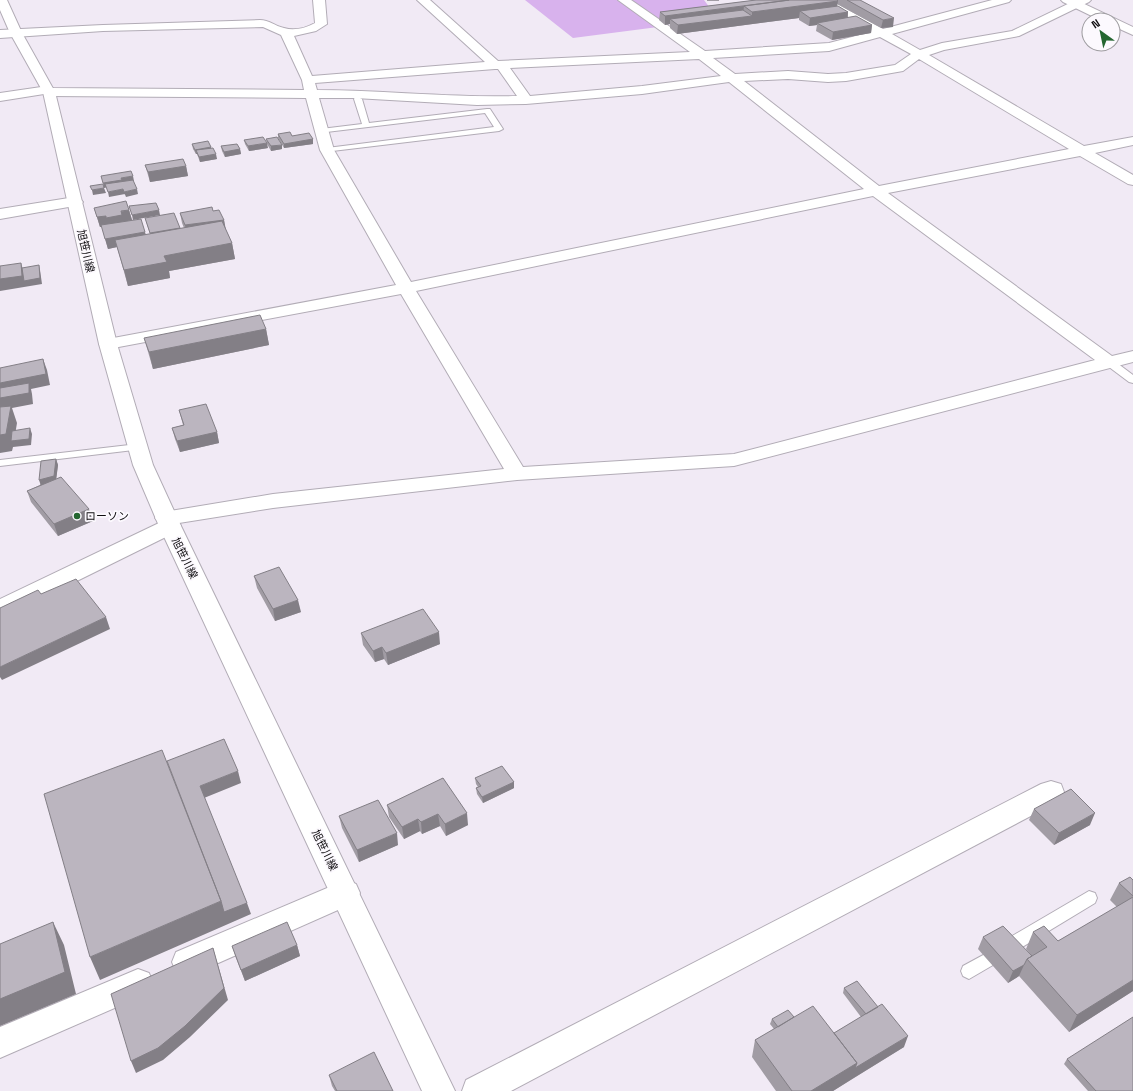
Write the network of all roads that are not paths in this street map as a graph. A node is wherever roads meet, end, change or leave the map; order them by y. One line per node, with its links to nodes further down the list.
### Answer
1 (1, 0): 12 (street, 旭笹川線)
2 (319, 0): 11 (street)
3 (423, 0): 16 (street)
4 (624, 0): 14 (street)
5 (822, 0): 13 (street)
6 (1005, 0): 13 (street)
7 (1076, 1): 8 (street); 15 (street)
8 (1095, 12)
9 (1121, 26): 10 (street)
10 (1133, 31)
11 (286, 32): 12 (street); 18 (street)
12 (8, 33): 19 (street, 旭笹川線)
13 (882, 33): 14 (street); 15 (street)
14 (701, 54): 16 (street); 17 (street)
15 (919, 54): 17 (street); 27 (street)
16 (498, 65): 18 (street); 22 (street)
17 (733, 78): 22 (street); 29 (street)
18 (310, 86): 19 (street); 22 (street); 24 (street)
19 (48, 91): 20 (street); 30 (street, 旭笹川線)
20 (0, 97)
21 (358, 99): 23 (lane)
22 (526, 100)
23 (366, 126): 24 (lane); 26 (lane)
24 (321, 131): 26 (street)
25 (1133, 141): 27 (street)
26 (327, 150): 32 (street)
27 (1083, 150): 28 (street); 29 (street)
28 (1133, 181)
29 (876, 191): 32 (street); 35 (street)
30 (75, 202): 31 (street); 33 (street, 旭笹川線)
31 (0, 214)
32 (406, 288): 33 (street); 39 (street)
33 (108, 344): 37 (street, 旭笹川線)
34 (1133, 356): 35 (street)
35 (1109, 362): 36 (lane); 39 (street)
36 (1133, 380)
37 (138, 447): 38 (lane); 40 (street, 旭笹川線)
38 (0, 463)
39 (517, 474): 40 (street)
40 (168, 522): 41 (street); 43 (street, 旭笹川線)
41 (0, 609)
42 (1051, 792): 50 (street)
43 (346, 893): 48 (street); 49 (street, 旭笹川線)
44 (1089, 898): 45 (lane)
45 (1008, 947)
46 (988, 960): 47 (lane)
47 (969, 971)
48 (0, 1043)
49 (439, 1091)
50 (478, 1091)

